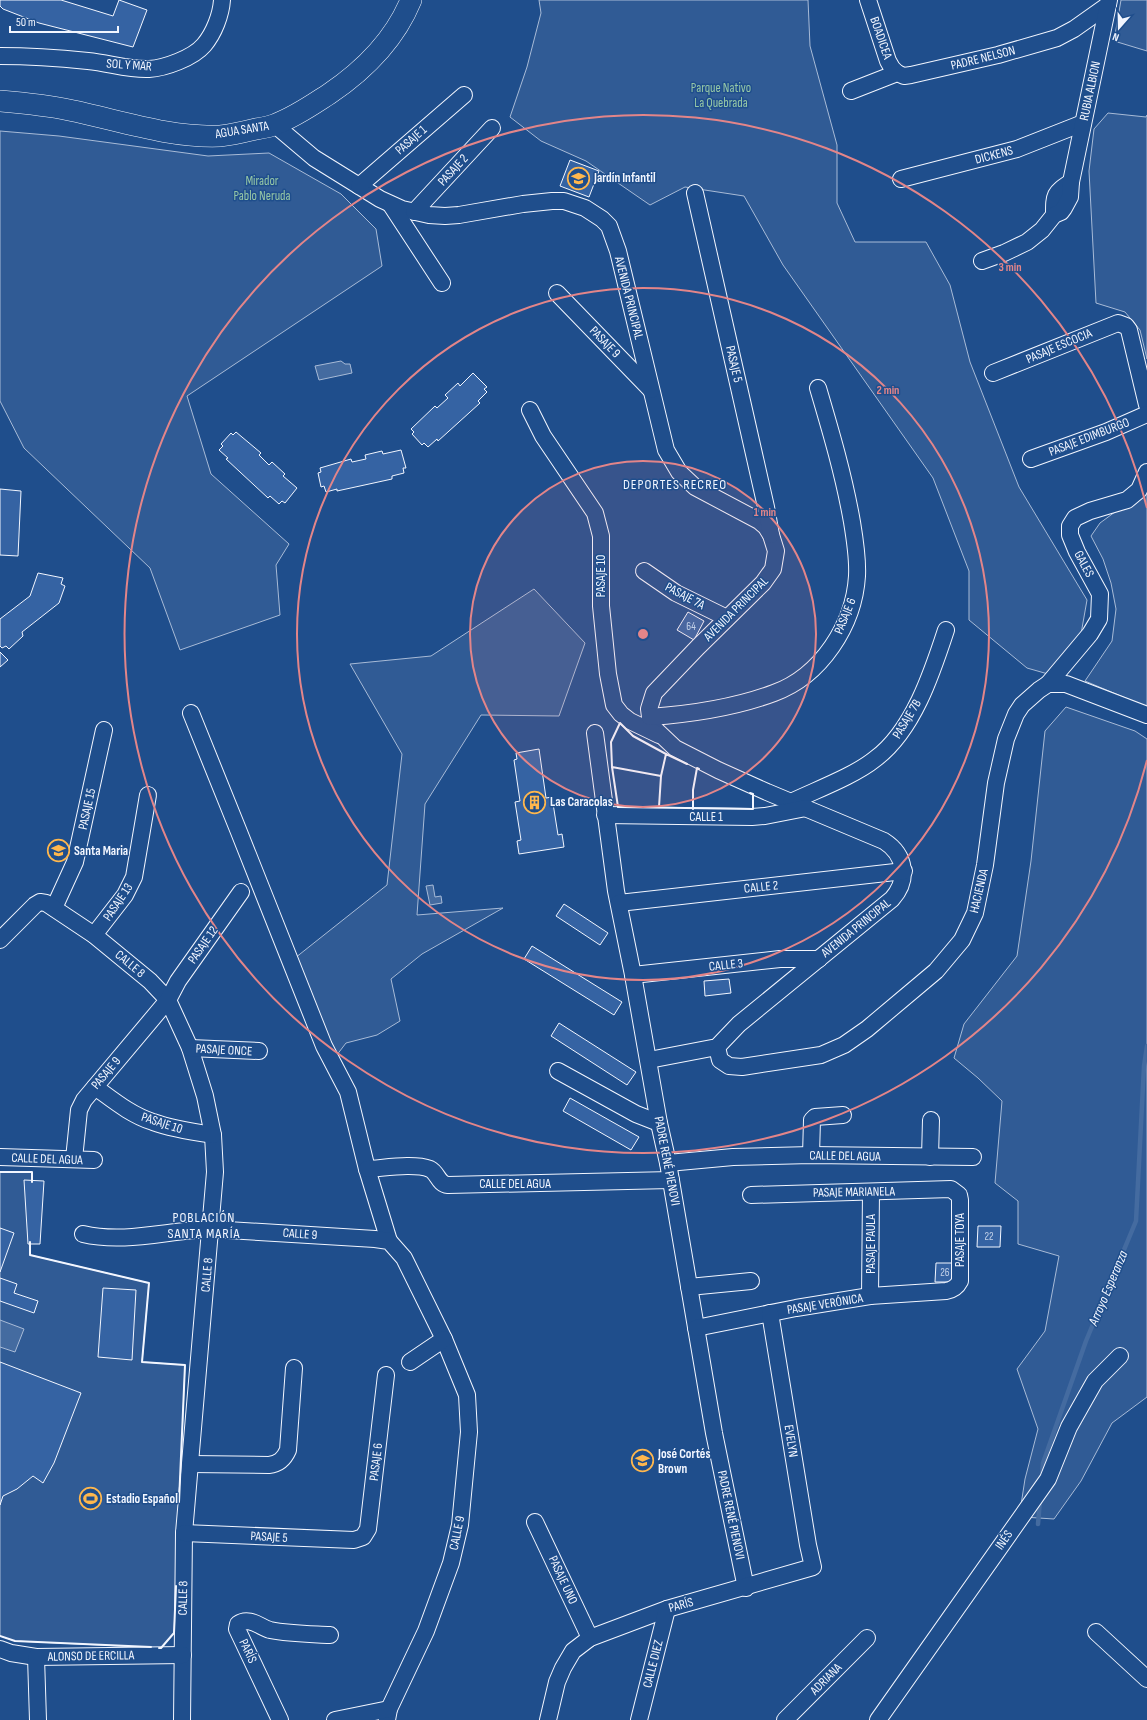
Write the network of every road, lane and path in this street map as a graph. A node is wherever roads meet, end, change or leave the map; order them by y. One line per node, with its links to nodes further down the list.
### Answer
1 (222, 0): 5 (street, SOL Y MAR)
2 (411, 0): 11 (main road, AGUA SANTA)
3 (868, 0): 6 (street, BOADICEA)
4 (1108, 3): 6 (street, PADRE NELSON); 10 (street, RUBIA ALBION)
5 (0, 56)
6 (897, 73): 7 (street, PADRE NELSON)
7 (851, 91)
8 (464, 95): 14 (street, PASAJE 1)
9 (0, 101): 11 (main road, AGUA SANTA)
10 (1083, 123): 13 (street, DICKENS); 18 (street, RUBIA ALBION)
11 (275, 125): 14 (street, AVENIDA PRINCIPAL)
12 (492, 128): 17 (street, PASAJE 2)
13 (901, 179)
14 (359, 186): 16 (street, AVENIDA PRINCIPAL)
15 (695, 193): 29 (street, PASAJE 5)
16 (390, 205): 17 (street, AVENIDA PRINCIPAL); 19 (street)
17 (414, 212): 23 (street, AVENIDA PRINCIPAL)
18 (982, 261)
19 (442, 283)
20 (557, 293): 23 (street, PASAJE 9)
21 (993, 373): 24 (street, PASAJE ESCOCIA)
22 (818, 388): 36 (street, PASAJE 6)
23 (652, 392): 29 (street, AVENIDA PRINCIPAL)
24 (1147, 405)
25 (530, 410): 39 (street, PASAJE 10)
26 (1147, 414): 27 (street, PASAJE EDIMBURGO)
27 (1031, 459)
28 (1147, 472): 33 (street, GALES)
29 (771, 535): 31 (street, AVENIDA PRINCIPAL)
30 (644, 571): 31 (street, PASAJE 7A)
31 (727, 618): 36 (street, AVENIDA PRINCIPAL)
32 (946, 630): 41 (street, PASAJE 7B)
33 (1048, 684): 35 (street); 53 (street, HACIENDA)
34 (191, 713): 70 (street, CALLE 9)
35 (1147, 715)
36 (650, 717): 39 (street)
37 (104, 730): 47 (street, PASAJE 15)
38 (595, 733): 43 (street, PADRE RENÉ PIENOVI)
39 (659, 735): 41 (street)
40 (148, 795): 48 (street, PASAJE 13)
41 (791, 802): 42 (street)
42 (806, 808): 43 (street, CALLE 1); 44 (street)
43 (605, 815): 46 (street, PADRE RENÉ PIENOVI)
44 (904, 871): 46 (street, CALLE 2); 50 (street, AVENIDA PRINCIPAL)
45 (242, 892): 52 (street, PASAJE 12)
46 (619, 903): 51 (street, PADRE RENÉ PIENOVI)
47 (47, 905): 48 (street, CALLE 8); 49 (street)
48 (94, 935): 52 (street, CALLE 8)
49 (0, 940)
50 (819, 959): 51 (street, CALLE 3); 53 (street, AVENIDA PRINCIPAL)
51 (633, 975): 56 (street, PADRE RENÉ PIENOVI)
52 (168, 1000): 54 (street, CALLE 8); 58 (street, PASAJE 9)
53 (717, 1047): 56 (street)
54 (190, 1048): 55 (street, PASAJE ONCE); 62 (street, CALLE 8)
55 (260, 1051)
56 (649, 1060): 61 (street, PADRE RENÉ PIENOVI)
57 (558, 1070): 61 (street)
58 (95, 1087): 62 (street, PASAJE 10); 67 (street, PASAJE 9)
59 (843, 1115): 63 (street)
60 (931, 1120): 65 (street)
61 (660, 1124): 69 (street, PADRE RENÉ PIENOVI)
62 (213, 1135): 75 (street, CALLE 8)
63 (811, 1155): 65 (street, CALLE DEL AGUA); 69 (street, CALLE DEL AGUA)
64 (0, 1157): 67 (street, CALLE DEL AGUA)
65 (930, 1157): 66 (street, CALLE DEL AGUA)
66 (974, 1157)
67 (74, 1159): 68 (street, CALLE DEL AGUA)
68 (94, 1160)
69 (668, 1163): 71 (street, PADRE RENÉ PIENOVI)
70 (367, 1169): 71 (street, CALLE DEL AGUA); 77 (street, CALLE 9)
71 (671, 1180): 79 (street, PADRE RENÉ PIENOVI)
72 (956, 1191): 73 (street, PASAJE MARIANELA); 80 (street, PASAJE TOYA)
73 (871, 1192): 74 (street, PASAJE MARIANELA); 81 (street, PASAJE PAULA)
74 (751, 1195)
75 (211, 1229): 76 (street); 77 (street, CALLE 9); 89 (street, CALLE 8)
76 (83, 1234)
77 (389, 1241): 84 (street, CALLE 9)
78 (750, 1281): 79 (street)
79 (689, 1287): 83 (street, PADRE RENÉ PIENOVI)
80 (955, 1288): 81 (street, PASAJE VERÓNICA)
81 (870, 1296): 82 (street, PASAJE VERÓNICA)
82 (770, 1313): 83 (street, PASAJE VERÓNICA); 93 (street, EVELYN)
83 (696, 1328): 94 (street, PADRE RENÉ PIENOVI)
84 (444, 1339): 86 (street); 104 (street, CALLE 9)
85 (1120, 1356): 112 (street, INÉS)
86 (410, 1362)
87 (294, 1368): 89 (street)
88 (386, 1375): 92 (street, PASAJE 6)
89 (191, 1464): 91 (street, CALLE 8)
90 (535, 1522): 98 (street, PASAJE UNO)
91 (184, 1532): 92 (street, PASAJE 5); 101 (street, CALLE 8)
92 (354, 1540)
93 (814, 1568): 94 (street, PARÍS)
94 (746, 1588): 95 (street, PARÍS)
95 (667, 1609): 98 (street, PARÍS); 110 (street, CALLE DIEZ)
96 (1096, 1632): 103 (street)
97 (330, 1635): 107 (street, PARÍS)
98 (590, 1638): 109 (street, PARÍS)
99 (867, 1638): 111 (street, ADRIANA)
100 (0, 1650): 102 (street, ALONSO DE ERCILLA)
101 (183, 1655): 102 (street, ALONSO DE ERCILLA); 106 (street, CALLE 8)
102 (36, 1657): 105 (street)
103 (1147, 1679)
104 (388, 1714): 108 (street)
105 (38, 1720)
106 (182, 1720)
107 (280, 1720)
108 (335, 1720)
109 (548, 1720)
110 (639, 1720)
111 (785, 1720)
112 (878, 1720)

